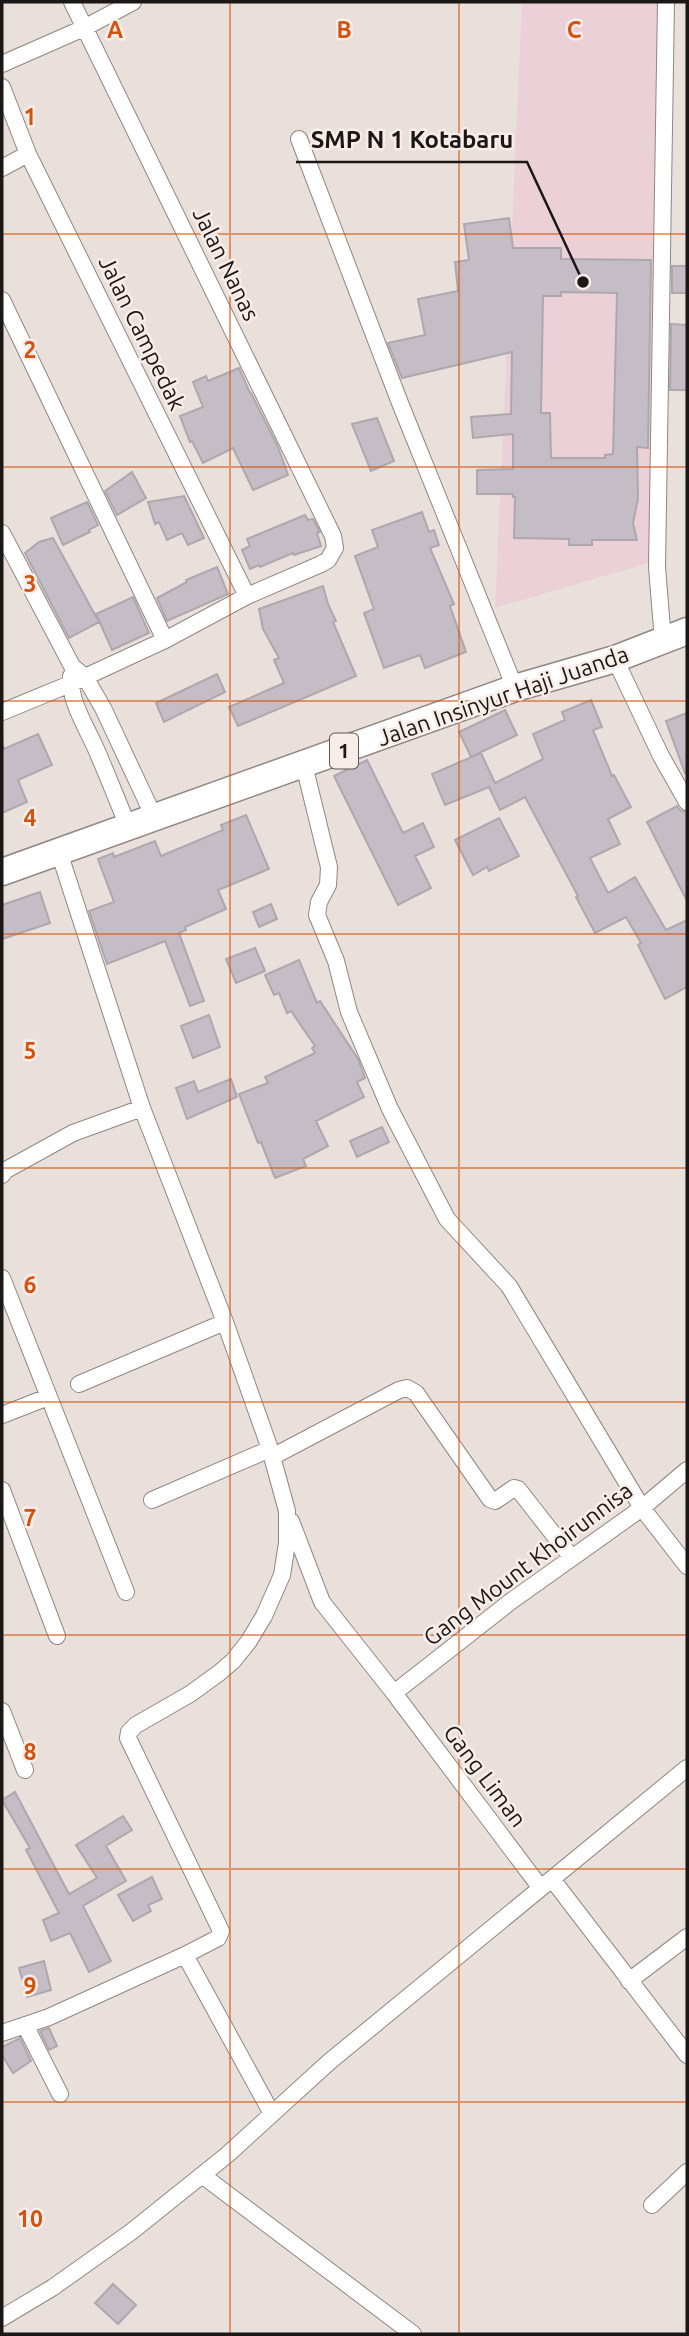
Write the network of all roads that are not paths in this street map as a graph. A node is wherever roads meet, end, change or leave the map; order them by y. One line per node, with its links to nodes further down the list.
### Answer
1 (72, 2): 4 (street, Jalan Nanas)
2 (133, 2): 4 (street)
3 (666, 2): 13 (street)
4 (84, 28): 5 (street); 12 (street, Jalan Nanas)
5 (2, 64)
6 (2, 87): 8 (street, Jalan Campedak)
7 (299, 139): 17 (street)
8 (28, 154): 9 (street); 12 (street, Jalan Campedak)
9 (2, 168)
10 (2, 300): 14 (street)
11 (2, 533): 16 (street)
12 (247, 596): 14 (street)
13 (675, 636): 15 (highway, Jalan Insinyur Haji Juanda / 1)
14 (164, 640): 16 (street)
15 (615, 659): 17 (highway, Jalan Insinyur Haji Juanda / 1); 20 (street)
16 (76, 676): 18 (street); 21 (street); 22 (street)
17 (515, 688): 19 (highway, Jalan Insinyur Haji Juanda / 1)
18 (2, 712)
19 (304, 765): 21 (highway, Jalan Insinyur Haji Juanda / 1); 36 (street)
20 (687, 802)
21 (154, 817): 22 (highway, Jalan Insinyur Haji Juanda / 1)
22 (128, 826): 23 (highway, Jalan Insinyur Haji Juanda / 1)
23 (59, 852): 24 (highway, Jalan Insinyur Haji Juanda / 1); 25 (street)
24 (2, 872)
25 (142, 1108): 26 (street); 28 (street)
26 (2, 1175)
27 (2, 1278): 30 (street)
28 (225, 1322): 29 (street); 32 (street)
29 (79, 1384)
30 (48, 1397): 31 (street); 40 (street)
31 (2, 1415)
32 (271, 1453): 35 (street); 37 (street); 38 (street)
33 (687, 1470): 36 (street, Gang Mount Khoirunnisa)
34 (2, 1490): 41 (street)
35 (152, 1500)
36 (642, 1508): 38 (street, Gang Mount Khoirunnisa); 39 (street)
37 (287, 1511): 42 (street, Gang Liman); 48 (street)
38 (572, 1558): 42 (street, Gang Mount Khoirunnisa)
39 (687, 1566)
40 (127, 1592)
41 (57, 1636)
42 (394, 1693): 46 (street, Gang Liman)
43 (2, 1711): 45 (street)
44 (687, 1768): 46 (street)
45 (25, 1770)
46 (546, 1883): 49 (street, Gang Liman); 54 (street)
47 (687, 1937): 49 (street)
48 (185, 1955): 50 (street); 54 (street)
49 (629, 1981): 52 (street, Gang Liman)
50 (25, 2025): 51 (street); 53 (street)
51 (2, 2033)
52 (687, 2055)
53 (61, 2094)
54 (272, 2114): 56 (street)
55 (687, 2172): 57 (street)
56 (202, 2175): 58 (street); 59 (street)
57 (652, 2204)
58 (2, 2318)
59 (413, 2334)

